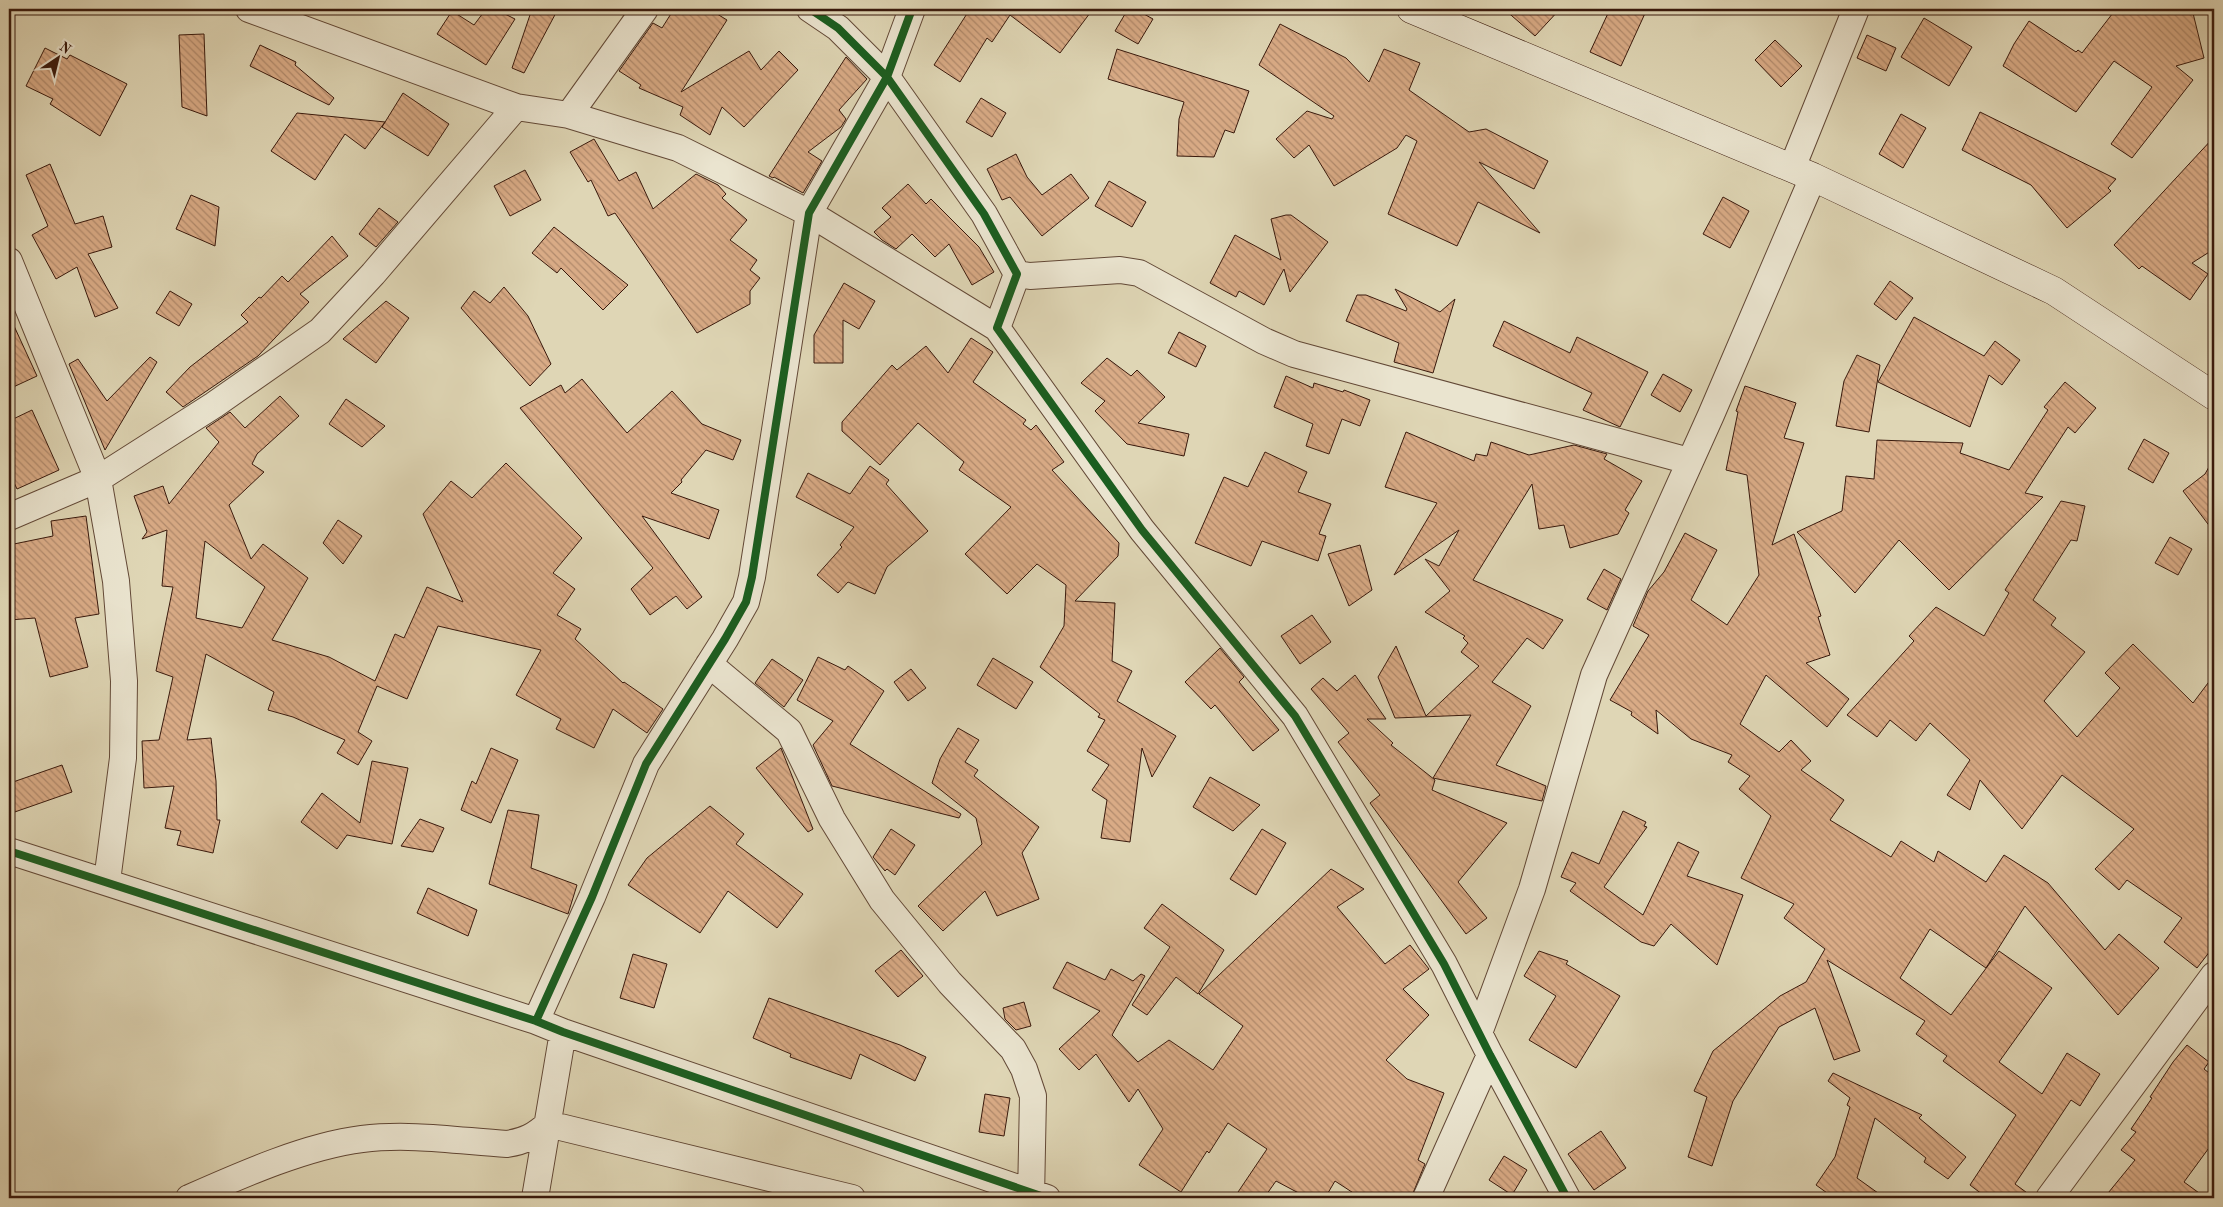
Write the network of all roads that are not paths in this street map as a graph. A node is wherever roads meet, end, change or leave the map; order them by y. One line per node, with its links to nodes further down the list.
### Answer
1 (249, 9): 8 (street)
2 (645, 9): 9 (street)
3 (810, 9): 7 (street)
4 (912, 9): 7 (street)
5 (1411, 9): 10 (street)
6 (1856, 9): 10 (street)
7 (887, 77): 11 (street); 13 (street)
8 (516, 107): 9 (street); 17 (street)
9 (569, 116): 11 (street)
10 (1803, 173): 15 (street); 16 (street)
11 (809, 213): 14 (street); 19 (street)
12 (9, 262): 17 (street)
13 (1017, 274): 14 (street); 16 (street)
14 (996, 328): 25 (street)
15 (2214, 396)
16 (1690, 461): 25 (street)
17 (98, 479): 18 (street); 21 (street)
18 (9, 517)
19 (709, 664): 23 (street); 27 (street)
20 (9, 851): 21 (street)
21 (107, 881): 23 (street)
22 (2214, 975): 33 (street)
23 (536, 1021): 24 (street)
24 (563, 1032): 26 (street); 27 (street)
25 (1484, 1044): 31 (street); 32 (street)
26 (548, 1124): 28 (street); 29 (street); 30 (street)
27 (1037, 1196)
28 (189, 1198)
29 (536, 1198)
30 (852, 1198)
31 (1426, 1198)
32 (1568, 1198)
33 (2049, 1198)

